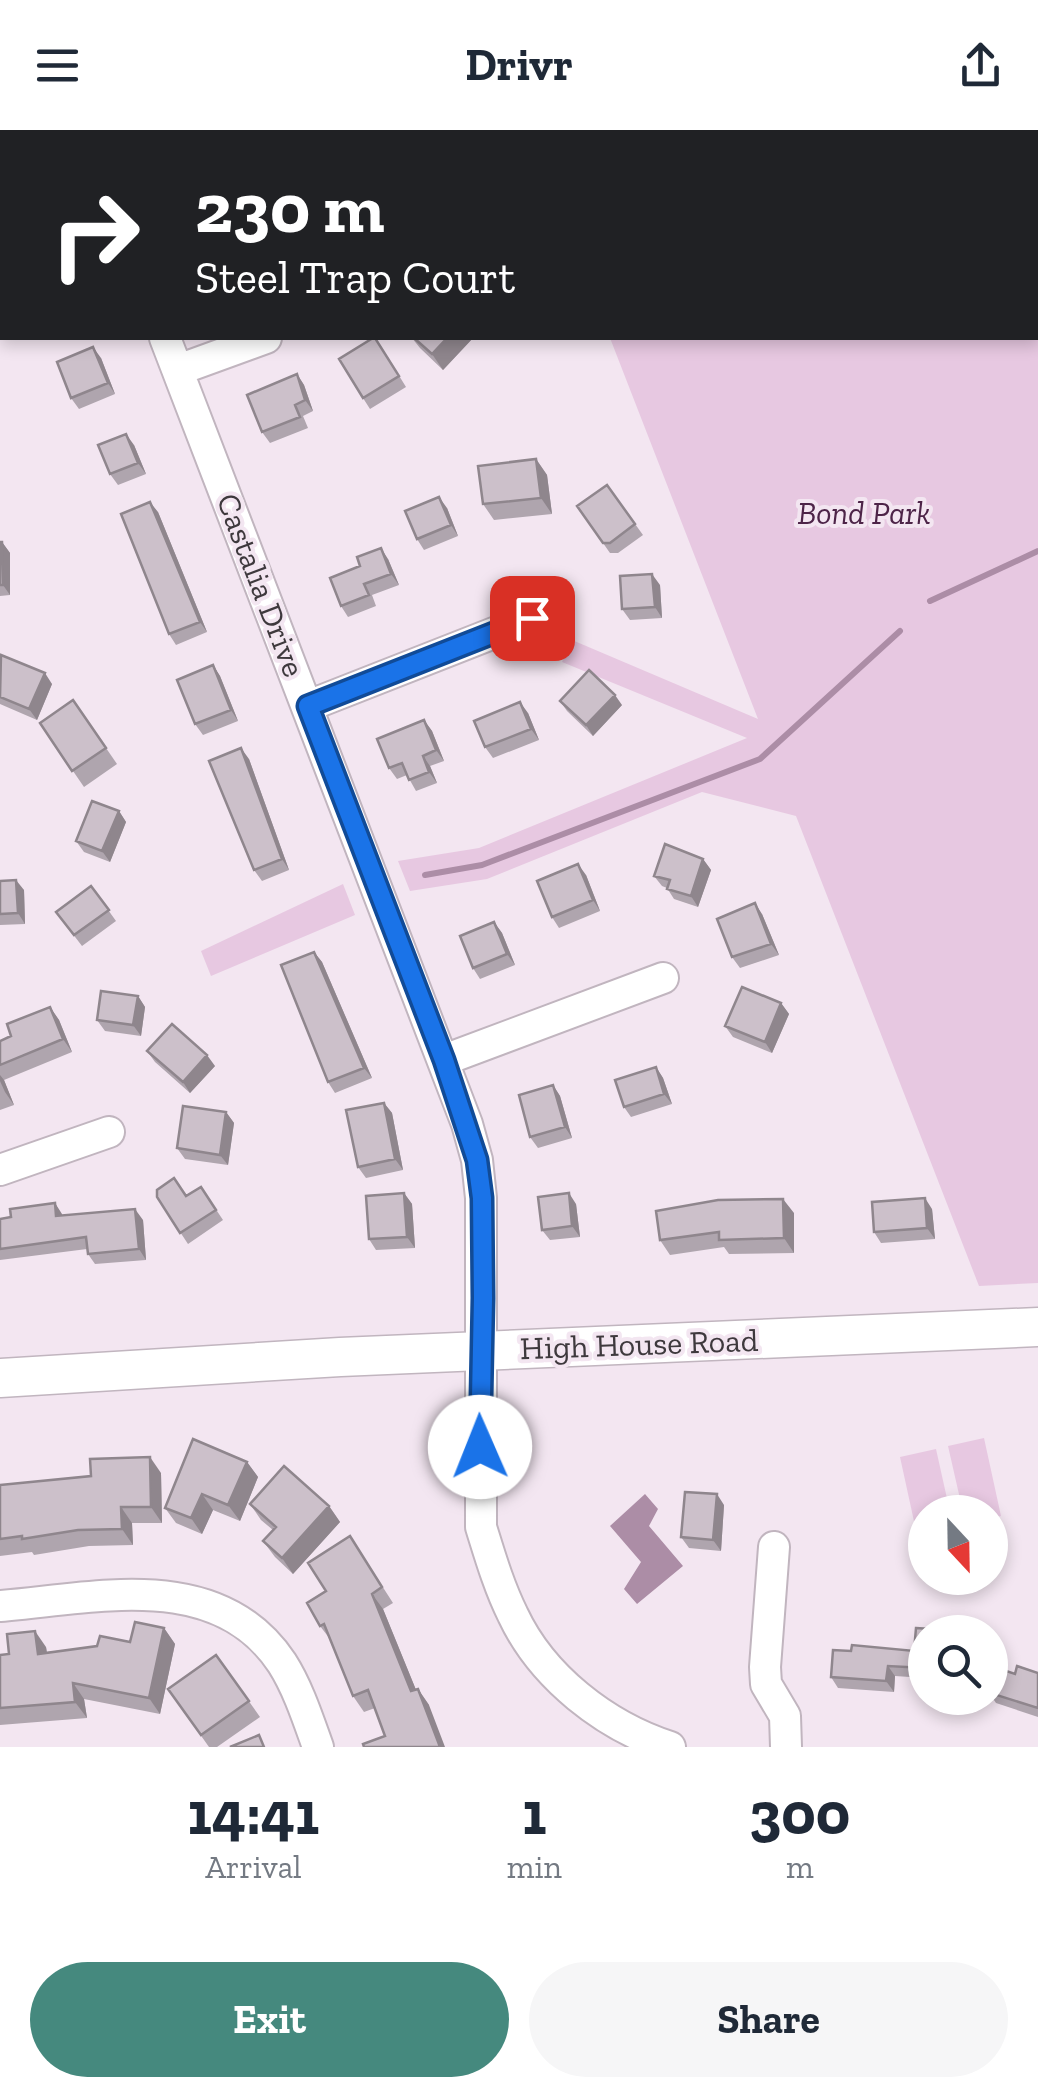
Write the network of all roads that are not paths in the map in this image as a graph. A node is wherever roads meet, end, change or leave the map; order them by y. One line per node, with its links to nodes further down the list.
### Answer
1 (165, 340): 3 (street, Castalia Drive)
2 (260, 340): 3 (street)
3 (178, 370): 5 (street, Castalia Drive)
4 (532, 618): 5 (street)
5 (308, 706): 7 (street, Castalia Drive)
6 (662, 978): 7 (street)
7 (444, 1060): 11 (street, Castalia Drive)
8 (108, 1132): 9 (street)
9 (0, 1170)
10 (1038, 1327): 11 (main road, High House Road)
11 (481, 1350): 12 (main road, High House Road); 16 (street, Castalia Drive)
12 (0, 1378)
13 (774, 1547): 17 (street)
14 (0, 1606): 15 (street)
15 (318, 1747)
16 (670, 1747)
17 (786, 1747)

